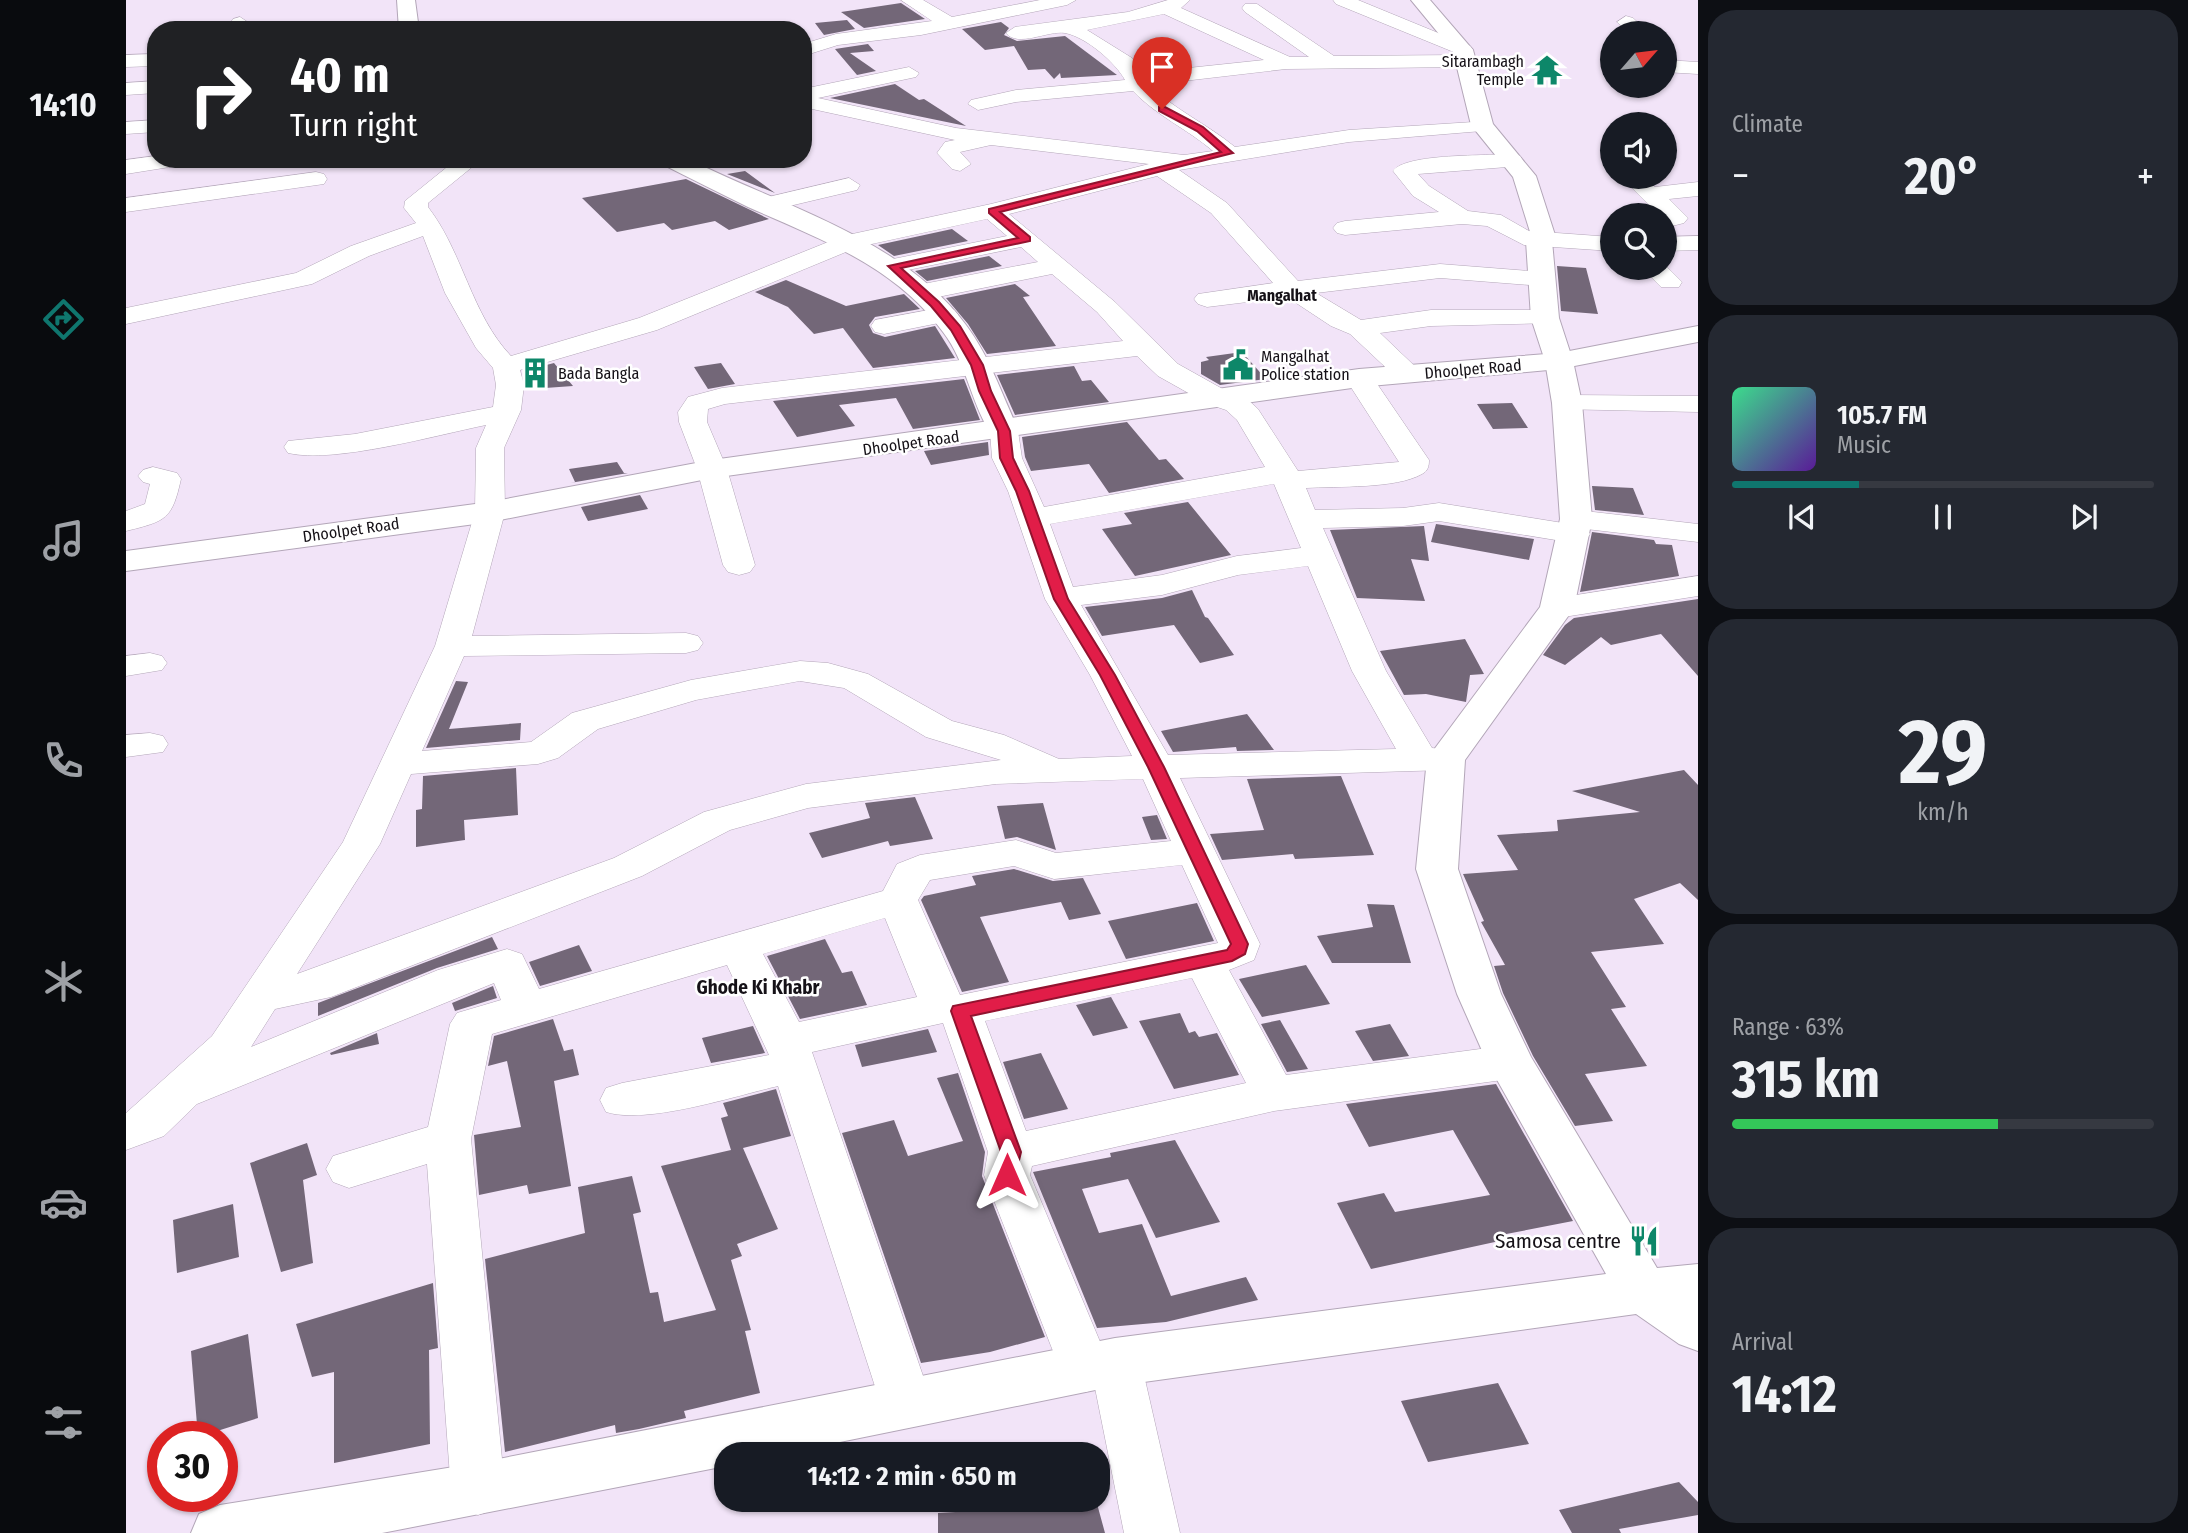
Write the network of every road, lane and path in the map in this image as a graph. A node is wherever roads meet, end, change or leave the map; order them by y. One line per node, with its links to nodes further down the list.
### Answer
1 (406, 0): 10 (street)
2 (910, 0): 11 (street)
3 (1067, 0): 11 (street)
4 (1342, 0): 16 (street)
5 (1420, 0): 16 (street)
6 (1277, 3): 8 (street)
7 (1173, 4): 9 (street); 12 (street)
8 (1251, 8): 9 (street); 19 (street)
9 (1193, 20): 20 (street)
10 (408, 21)
11 (947, 22): 13 (street)
12 (1066, 26): 13 (street); 23 (street)
13 (921, 29): 14 (street)
14 (812, 44)
15 (1215, 54): 21 (street)
16 (1464, 56): 19 (street); 34 (street)
17 (147, 60): 18 (street)
18 (126, 61)
19 (1330, 62): 20 (street)
20 (1286, 63): 21 (street)
21 (1239, 67): 23 (street)
22 (909, 73): 26 (street)
23 (1137, 82): 28 (street); 39 (street)
24 (147, 88): 25 (street)
25 (126, 89)
26 (812, 93)
27 (812, 103): 29 (street)
28 (978, 104)
29 (825, 105): 32 (street); 35 (street)
30 (126, 106): 31 (street)
31 (147, 106)
32 (812, 108)
33 (959, 117): 35 (street)
34 (1482, 125): 39 (street); 40 (street)
35 (917, 126): 38 (street)
36 (147, 127): 37 (street)
37 (126, 128)
38 (991, 139): 42 (street); 43 (street)
39 (1228, 153): 43 (street)
40 (1512, 162): 54 (street); 59 (street)
41 (147, 164): 44 (street)
42 (960, 164)
43 (1173, 165): 53 (street); 67 (street)
44 (126, 167)
45 (459, 168): 55 (street)
46 (688, 168): 52 (street)
47 (316, 179): 51 (street)
48 (849, 185): 52 (street)
49 (1698, 190): 50 (street)
50 (1659, 203)
51 (126, 205)
52 (764, 205): 58 (street)
53 (992, 211): 57 (street); 58 (street)
54 (1462, 216): 56 (street); 59 (street)
55 (430, 227): 70 (street); 80 (street)
56 (1345, 228)
57 (1027, 239): 63 (street); 64 (street)
58 (851, 241): 64 (street); 80 (street)
59 (1539, 241): 61 (street); 66 (street)
60 (1698, 243): 62 (street)
61 (1600, 244)
62 (1677, 244)
63 (1058, 265): 68 (street); 77 (street)
64 (893, 266): 68 (street)
65 (1472, 274): 66 (street); 67 (street); 72 (street)
66 (1542, 279): 73 (street)
67 (1292, 289): 69 (street); 75 (street)
68 (923, 292): 71 (street)
69 (1207, 299)
70 (126, 316)
71 (945, 316): 74 (street); 79 (street)
72 (1431, 318): 73 (street); 75 (street)
73 (1545, 318): 78 (street)
74 (884, 326)
75 (1359, 328): 81 (street)
76 (1698, 334): 78 (street, Dhoolpet Road)
77 (1143, 347): 79 (street); 83 (street)
78 (1559, 361): 81 (street, Dhoolpet Road); 84 (street)
79 (977, 365): 87 (street); 89 (street)
80 (506, 366): 86 (street)
81 (1409, 374): 82 (street, Dhoolpet Road)
82 (1359, 378): 83 (street, Dhoolpet Road); 91 (street)
83 (1218, 398): 87 (street, Dhoolpet Road); 91 (street)
84 (1567, 402): 85 (street); 96 (street)
85 (1698, 404)
86 (506, 413): 88 (street); 92 (street)
87 (1004, 431): 89 (street, Dhoolpet Road); 93 (street)
88 (298, 447)
89 (712, 470): 92 (street, Dhoolpet Road); 100 (street)
90 (153, 475): 95 (street)
91 (1286, 477): 93 (street); 94 (street)
92 (490, 512): 99 (street, Dhoolpet Road); 105 (street)
93 (1031, 518): 102 (street)
94 (1303, 519): 96 (street); 98 (street)
95 (126, 522)
96 (1575, 526): 97 (street); 103 (street)
97 (1698, 533)
98 (1318, 555): 102 (street); 106 (street)
99 (126, 561)
100 (740, 565)
101 (1698, 586): 103 (street)
102 (1061, 598): 108 (street)
103 (1557, 608): 106 (street)
104 (686, 643): 105 (street)
105 (452, 646): 107 (street)
106 (1434, 760): 108 (street); 118 (street)
107 (397, 764): 109 (street); 114 (street)
108 (1156, 767): 109 (street); 110 (street)
109 (1055, 769): 114 (street)
110 (1195, 851): 111 (street); 113 (street)
111 (898, 901): 112 (street); 116 (street)
112 (738, 946): 115 (street); 117 (street)
113 (1203, 960): 116 (street); 120 (street)
114 (261, 996): 119 (street)
115 (526, 1008): 119 (street); 123 (street)
116 (951, 1009): 117 (street); 124 (street)
117 (790, 1053): 121 (street); 130 (street)
118 (1510, 1062): 120 (street); 127 (street)
119 (180, 1094): 122 (street)
120 (1274, 1094): 124 (street)
121 (622, 1100)
122 (126, 1132)
123 (448, 1139): 125 (street); 131 (street)
124 (1011, 1152): 129 (street)
125 (349, 1169)
126 (1698, 1286): 127 (street)
127 (1643, 1291): 128 (street); 129 (street)
128 (1698, 1328)
129 (1100, 1365): 130 (street); 133 (street)
130 (907, 1405): 131 (street)
131 (478, 1490): 132 (street)
132 (220, 1533)
133 (1152, 1533)

